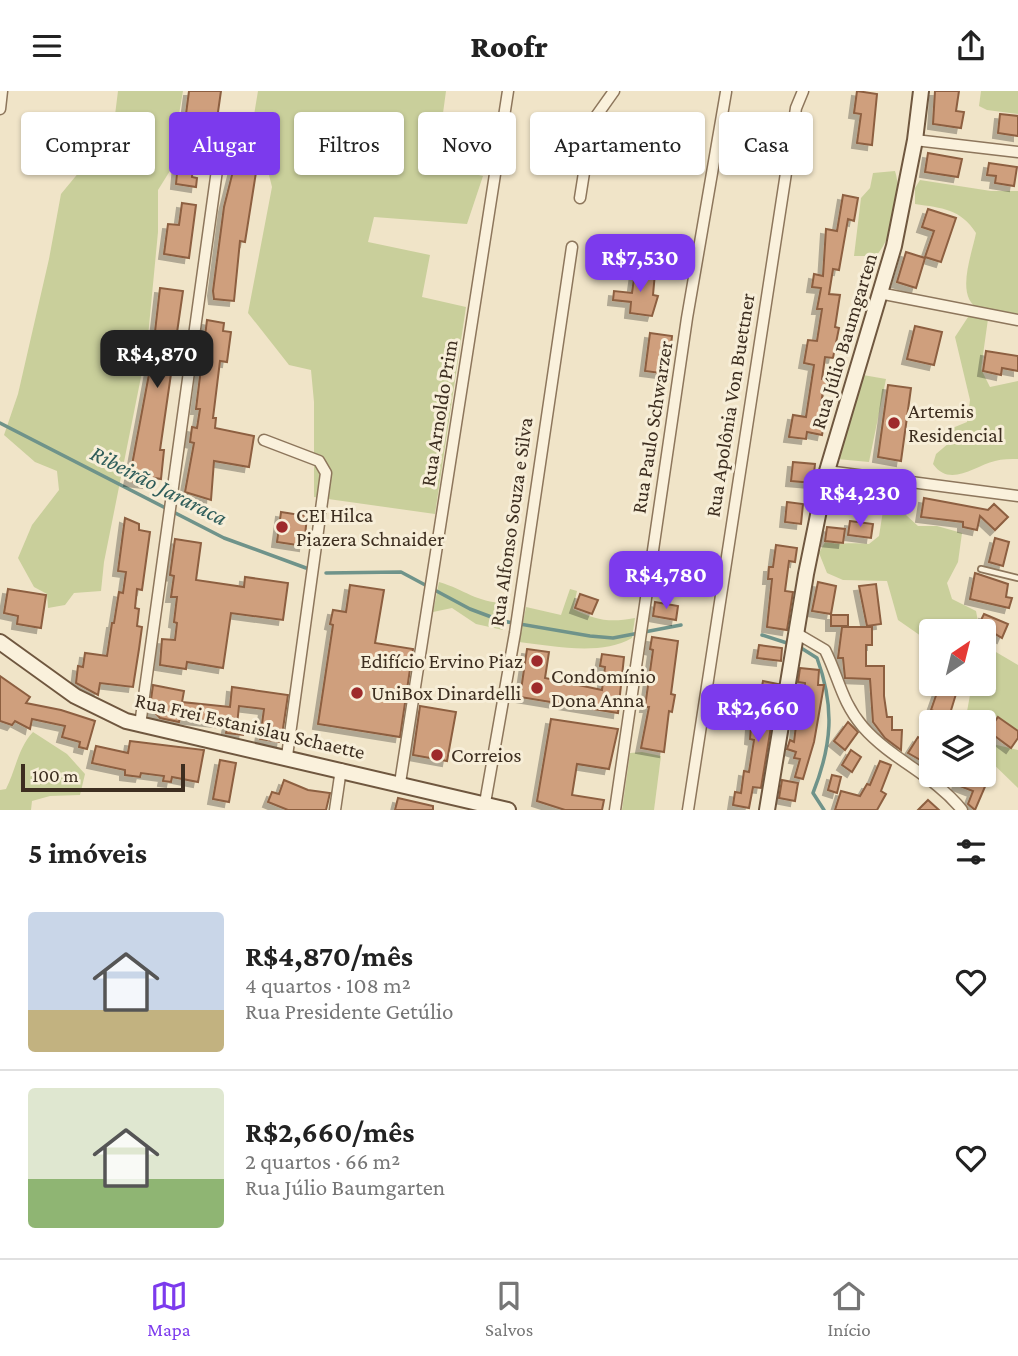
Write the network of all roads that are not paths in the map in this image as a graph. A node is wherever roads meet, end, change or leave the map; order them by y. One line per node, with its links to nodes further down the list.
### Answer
1 (2, 91): 7 (street)
2 (508, 91): 25 (street, Rua Arnoldo Prim)
3 (614, 91): 11 (street)
4 (803, 91): 31 (street, Rua Apolônia Von Buettner)
5 (921, 91): 8 (street, Rua Júlio Baumgarten)
6 (726, 92): 30 (street, Rua Paulo Schwarzer)
7 (0, 109)
8 (915, 139): 9 (street); 13 (street, Rua Júlio Baumgarten)
9 (1018, 152)
10 (216, 175): 22 (street)
11 (580, 198)
12 (572, 247): 27 (street, Rua Alfonso Souza e Silva)
13 (879, 293): 14 (street); 16 (street, Rua Júlio Baumgarten)
14 (1018, 320)
15 (264, 440): 23 (street)
16 (827, 471): 17 (street); 20 (street, Rua Júlio Baumgarten)
17 (1018, 496)
18 (981, 569): 19 (lane)
19 (1018, 578)
20 (795, 641): 32 (street, Rua Júlio Baumgarten); 33 (street)
21 (0, 642): 22 (street, Rua Frei Estanislau Schaette)
22 (140, 725): 23 (street, Rua Frei Estanislau Schaette)
23 (287, 756): 24 (street, Rua Frei Estanislau Schaette)
24 (341, 769): 25 (street, Rua Frei Estanislau Schaette); 28 (street)
25 (400, 783): 26 (street, Rua Frei Estanislau Schaette)
26 (455, 803): 27 (street, Rua Frei Estanislau Schaette)
27 (485, 803): 29 (street, Rua Frei Estanislau Schaette)
28 (335, 810)
29 (508, 810)
30 (615, 810)
31 (688, 810)
32 (767, 810)
33 (962, 810)

